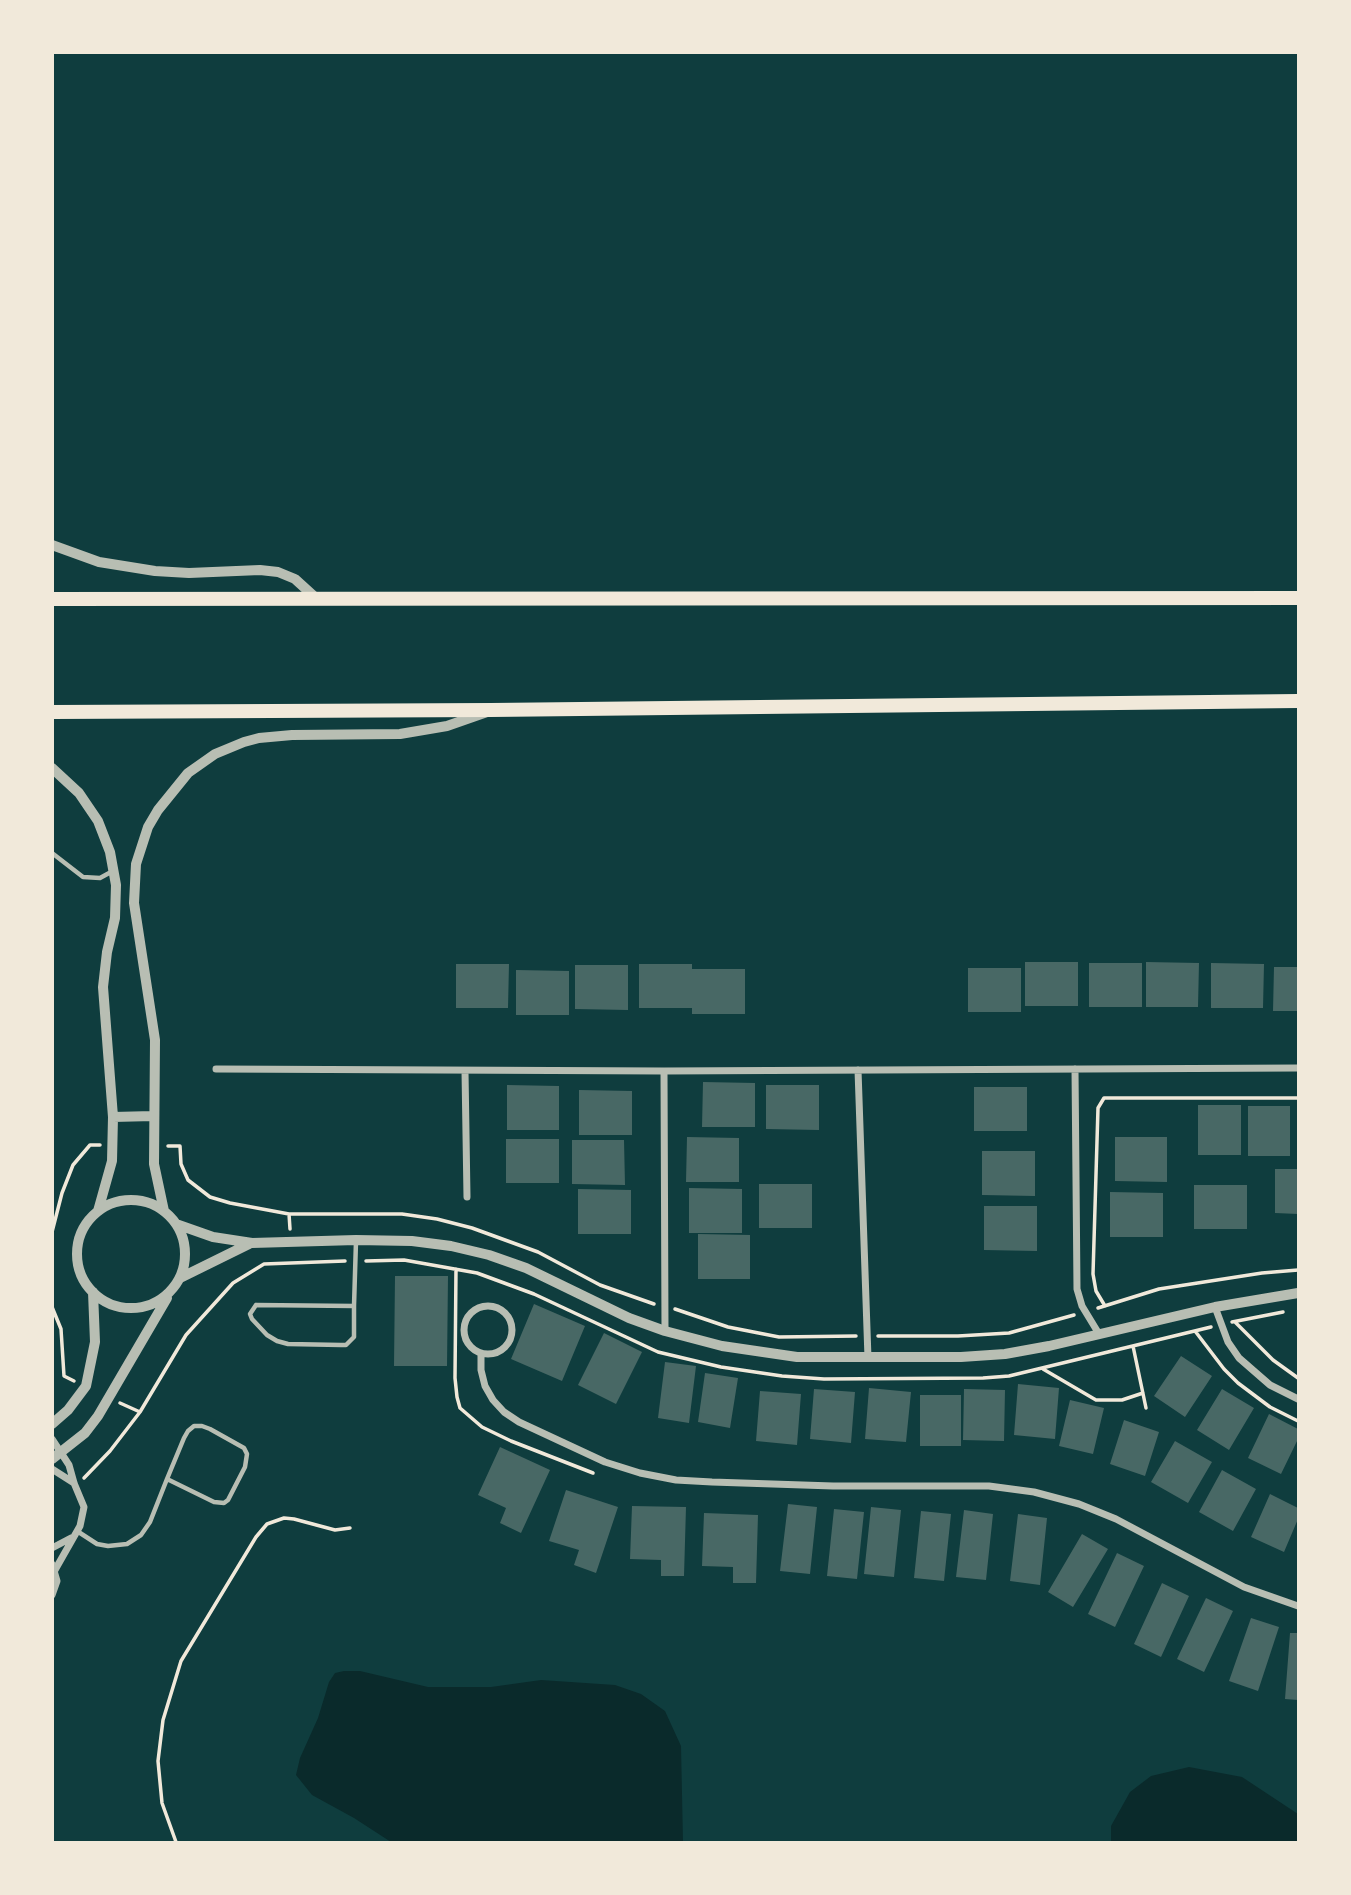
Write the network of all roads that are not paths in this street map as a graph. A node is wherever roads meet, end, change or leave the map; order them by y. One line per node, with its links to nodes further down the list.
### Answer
1 (52, 545): 4 (street)
2 (1298, 598): 4 (main road)
3 (52, 599): 4 (main road)
4 (317, 599)
5 (1298, 701): 6 (main road)
6 (491, 710): 7 (main road); 18 (street)
7 (52, 712)
8 (52, 768): 10 (street)
9 (52, 853): 10 (lane)
10 (114, 868): 17 (street)
11 (1298, 1068): 13 (street)
12 (216, 1069): 15 (street)
13 (1075, 1069): 14 (street); 32 (street)
14 (858, 1070): 16 (street); 34 (street)
15 (465, 1071): 16 (street); 19 (street)
16 (664, 1071): 31 (street)
17 (113, 1116): 18 (street); 21 (street)
18 (153, 1116): 20 (street)
19 (467, 1197)
20 (164, 1210): 21 (street); 22 (street)
21 (98, 1211): 27 (street)
22 (176, 1224): 24 (street); 25 (street)
23 (356, 1240): 24 (street); 29 (lane); 31 (street)
24 (252, 1243): 25 (street)
25 (180, 1278): 26 (street)
26 (171, 1291): 27 (street); 38 (street)
27 (93, 1292): 36 (street)
28 (1298, 1293): 30 (street)
29 (354, 1306): 29 (lane)
30 (1215, 1307): 32 (street); 35 (street)
31 (665, 1331): 34 (street)
32 (1099, 1334): 34 (street)
33 (481, 1354): 33 (street); 46 (street)
34 (868, 1358)
35 (1298, 1399)
36 (52, 1424)
37 (52, 1439): 38 (street)
38 (57, 1456): 41 (street)
39 (52, 1469): 41 (street)
40 (167, 1479): 40 (lane); 42 (lane)
41 (74, 1483): 42 (street)
42 (76, 1533): 43 (street); 44 (street)
43 (52, 1548)
44 (54, 1567): 45 (street)
45 (52, 1595)
46 (1298, 1606)

